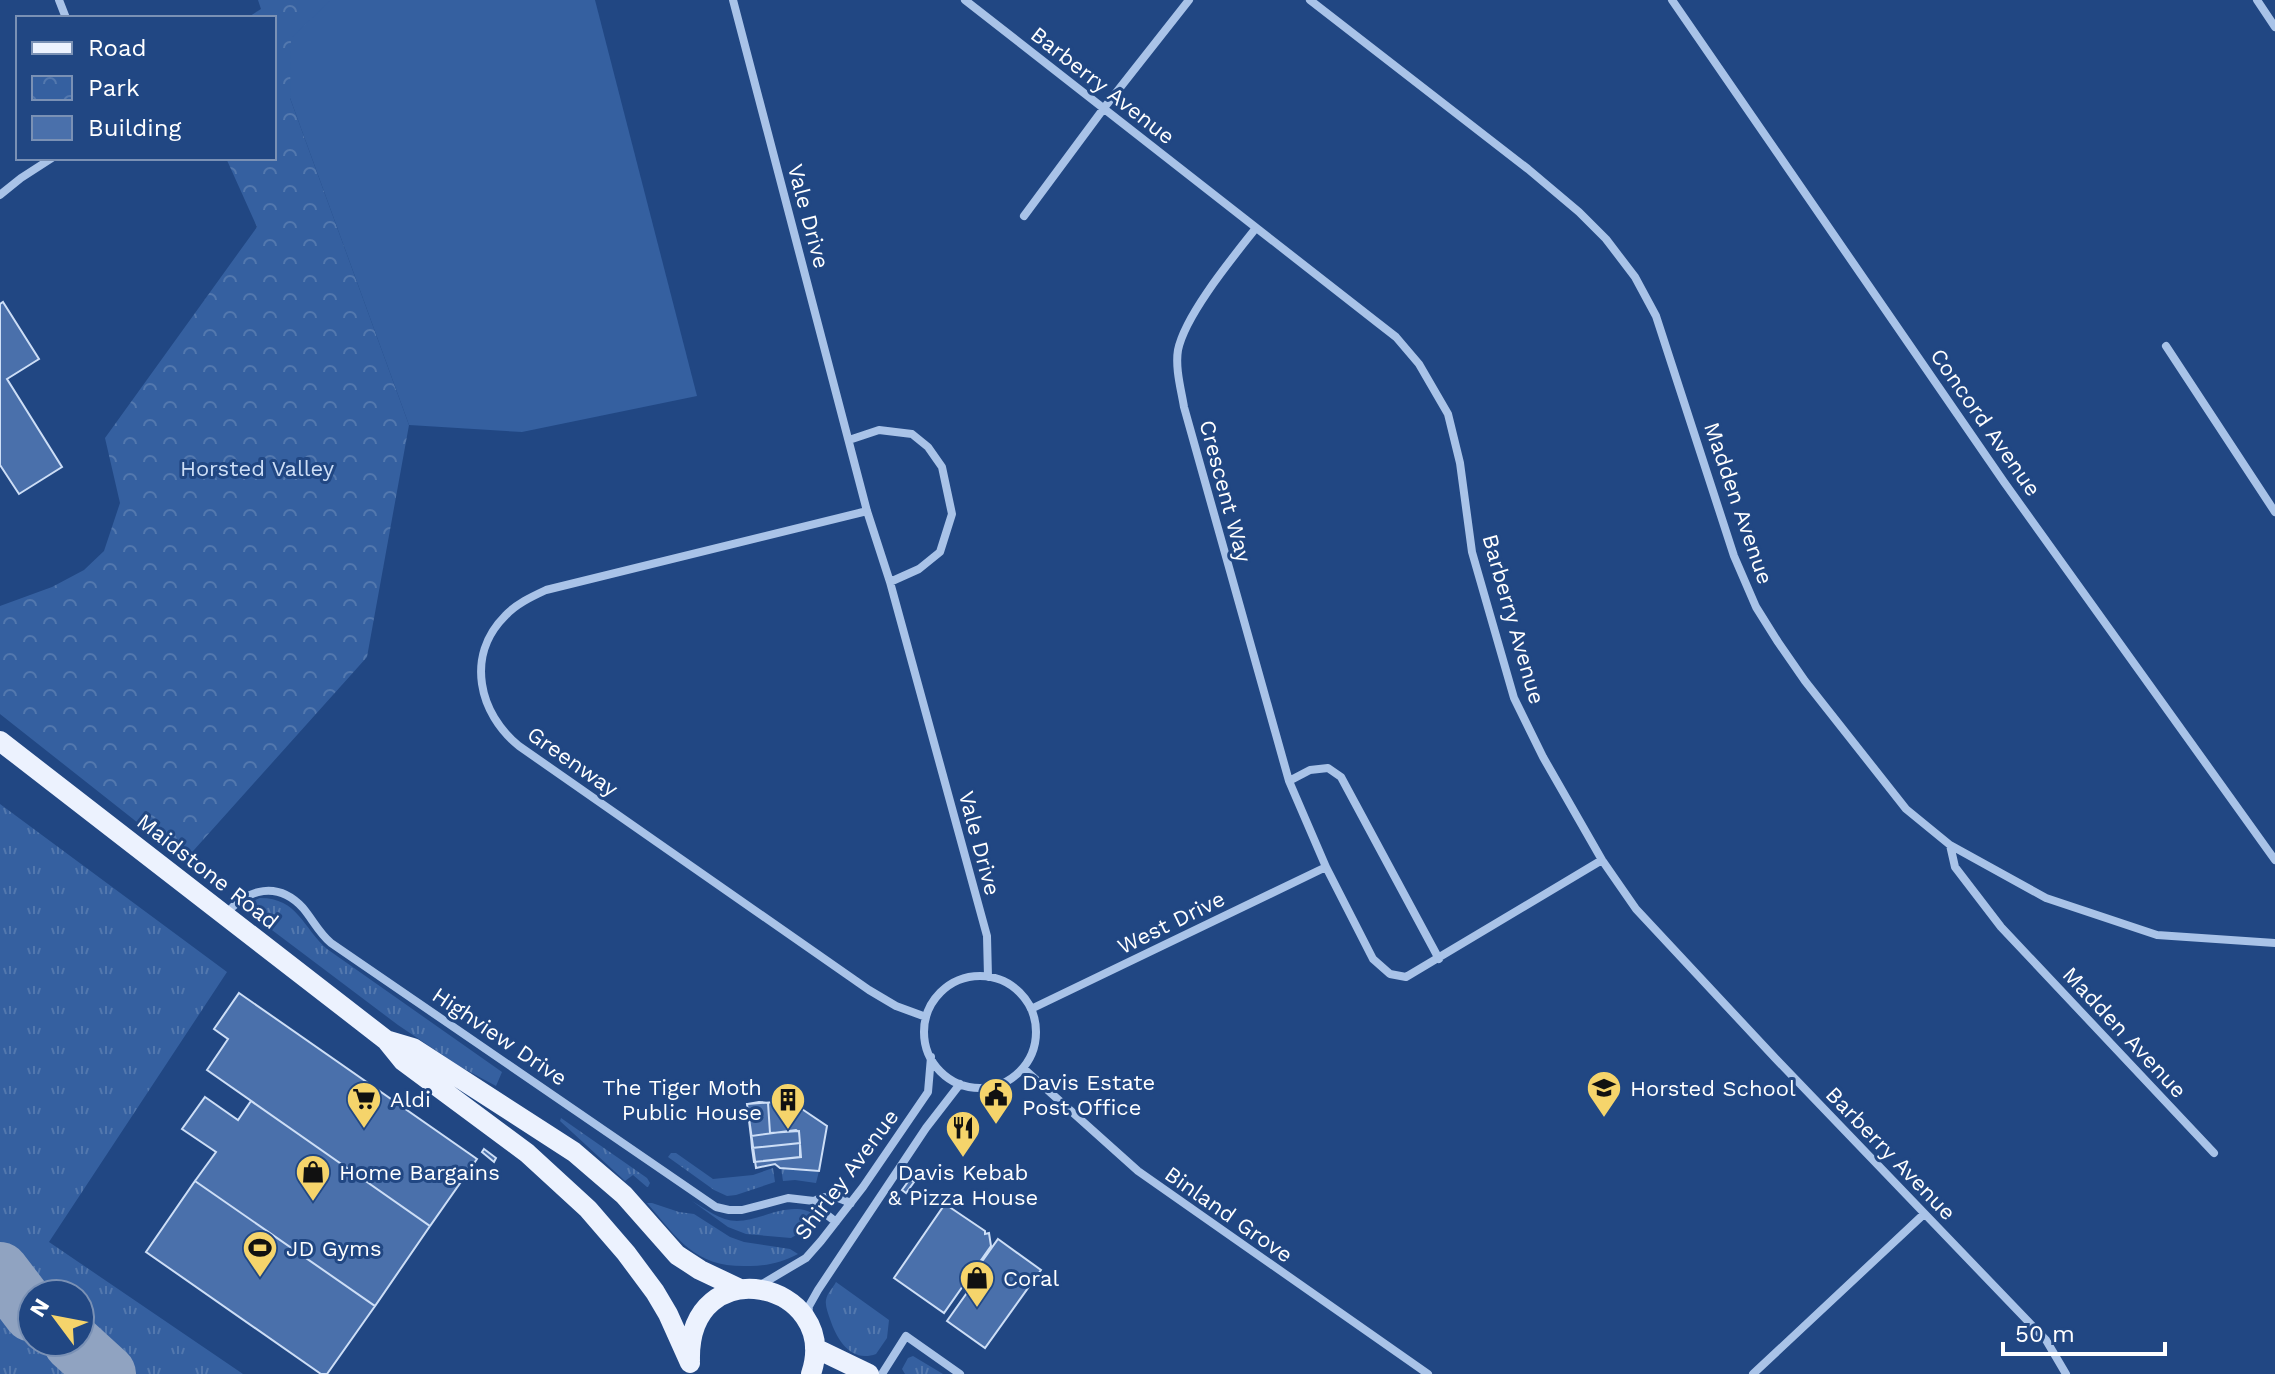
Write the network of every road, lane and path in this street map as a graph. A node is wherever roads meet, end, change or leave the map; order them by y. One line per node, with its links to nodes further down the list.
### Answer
1 (733, 0): 14 (street, Vale Drive)
2 (965, 0): 8 (street, Barberry Avenue)
3 (1189, 0): 8 (street)
4 (1310, 0): 20 (street, Madden Avenue)
5 (1672, 0): 22 (street, Concord Avenue)
6 (2257, 0): 7 (street)
7 (2275, 27)
8 (1104, 108): 11 (street); 12 (street, Barberry Avenue)
9 (49, 160): 10 (street)
10 (0, 195)
11 (1024, 216)
12 (1256, 228): 19 (street, Crescent Way); 21 (street, Barberry Avenue)
13 (2166, 346): 16 (street)
14 (849, 440): 15 (street, Vale Drive); 17 (street)
15 (867, 511): 17 (street, Vale Drive); 29 (street, Greenway)
16 (2275, 512)
17 (890, 582): 27 (street, Vale Drive)
18 (0, 741): 24 (main road, Maidstone Road)
19 (1289, 781): 23 (street, Crescent Way); 26 (street)
20 (1950, 845): 25 (street); 34 (street, Madden Avenue)
21 (1602, 860): 26 (street, Crescent Way); 37 (street, Barberry Avenue)
22 (2275, 860)
23 (1326, 867): 26 (street, Crescent Way); 28 (street, West Drive)
24 (226, 914): 30 (main road, Maidstone Road); 35 (street, Highview Drive)
25 (2275, 943)
26 (1439, 959)
27 (988, 977): 28 (street); 29 (street)
28 (1031, 1009): 32 (street)
29 (926, 1017): 31 (street, Shirley Avenue)
30 (386, 1040): 39 (main road, Maidstone Road); 42 (main road, Maidstone Road)
31 (931, 1056): 33 (street); 36 (street, Shirley Avenue)
32 (1023, 1068): 33 (street); 47 (street, Binland Grove)
33 (960, 1084): 40 (street, Shirley Avenue)
34 (2214, 1153)
35 (814, 1201): 36 (street, Highview Drive); 38 (street)
36 (851, 1203): 38 (street, Shirley Avenue)
37 (1924, 1214): 48 (street); 49 (street, Barberry Avenue)
38 (836, 1222): 39 (street, Shirley Avenue)
39 (746, 1288): 40 (main road, Maidstone Road); 42 (main road)
40 (808, 1321): 41 (main road)
41 (815, 1348): 43 (main road); 44 (main road)
42 (692, 1369)
43 (811, 1374)
44 (869, 1374)
45 (882, 1374): 46 (street)
46 (960, 1374)
47 (1428, 1374)
48 (1753, 1374)
49 (2065, 1374)

